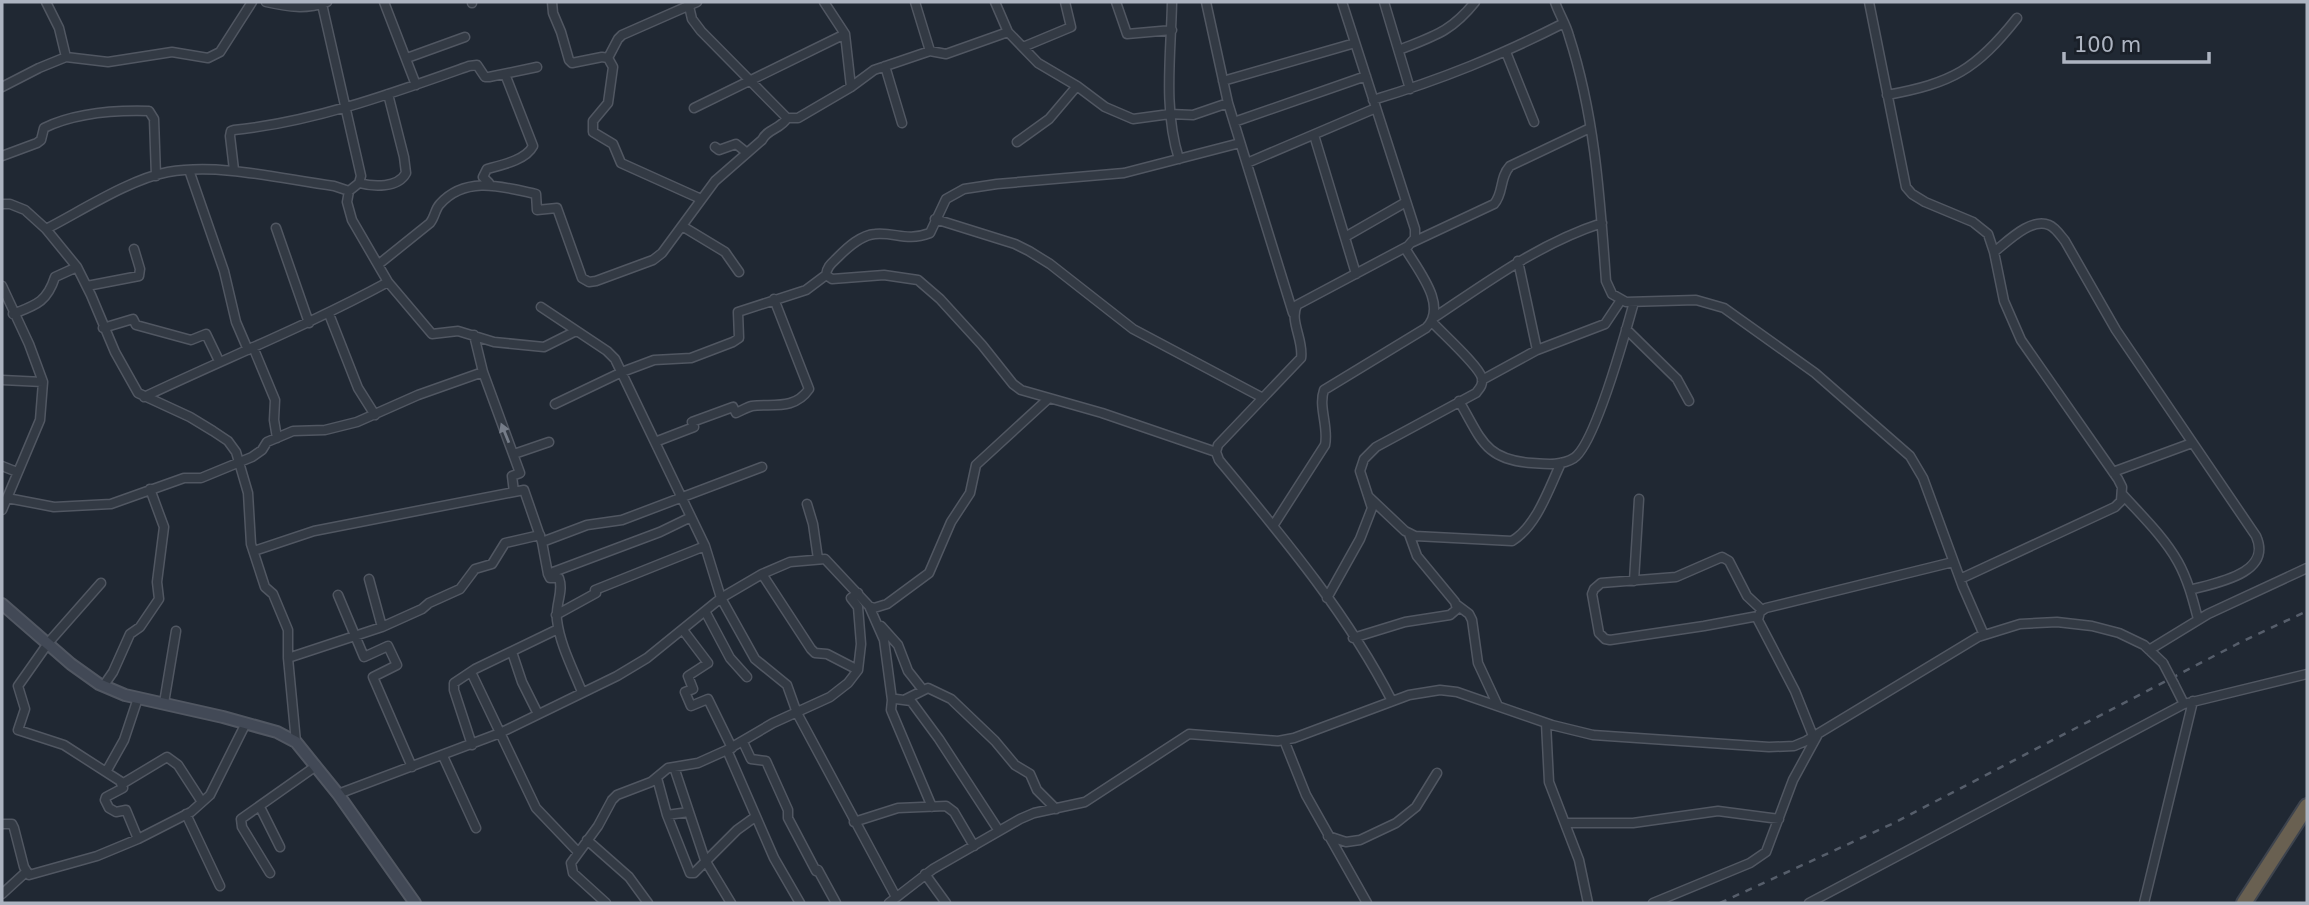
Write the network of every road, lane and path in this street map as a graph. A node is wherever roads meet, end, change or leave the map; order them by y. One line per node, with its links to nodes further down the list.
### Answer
1 (46, 2): 31 (street)
2 (252, 2): 31 (street)
3 (266, 2): 18 (street)
4 (384, 2): 32 (street)
5 (552, 2): 33 (street)
6 (824, 2): 24 (street)
7 (915, 2): 29 (street)
8 (995, 2): 23 (street)
9 (1065, 2): 27 (street)
10 (1116, 2): 22 (street)
11 (1172, 2): 22 (street)
12 (1206, 2): 39 (street)
13 (1342, 2): 26 (street)
14 (1384, 2): 28 (street)
15 (1475, 2): 28 (street)
16 (1555, 2): 21 (street)
17 (1869, 2): 46 (street)
18 (325, 3): 49 (street)
19 (691, 3): 33 (street); 38 (street)
20 (2017, 18): 46 (street)
21 (1564, 23): 30 (street); 56 (street)
22 (1172, 30): 51 (street)
23 (1008, 32): 27 (street); 29 (street)
24 (845, 34): 38 (street); 43 (street)
25 (465, 37): 32 (street)
26 (1355, 43): 37 (street); 39 (street)
27 (1023, 47): 41 (street)
28 (1399, 50): 44 (street)
29 (930, 51): 35 (street)
30 (1506, 52): 44 (street); 54 (street)
31 (66, 57): 42 (street)
32 (407, 58): 40 (street)
33 (608, 58): 71 (street)
34 (537, 66): 36 (street)
35 (885, 66): 43 (street); 55 (street)
36 (505, 74): 40 (street); 69 (street)
37 (1366, 76): 48 (street); 53 (street)
38 (749, 79): 50 (street); 52 (street)
39 (1223, 81): 47 (street)
40 (416, 85): 45 (street)
41 (1077, 86): 51 (street); 58 (street)
42 (2, 87)
43 (851, 87): 52 (street)
44 (1410, 89): 48 (street)
45 (388, 94): 49 (street); 68 (street)
46 (1887, 95): 83 (street)
47 (1228, 103): 51 (street); 53 (street)
48 (1375, 104): 57 (street); 72 (street)
49 (346, 106): 66 (street); 68 (street)
50 (694, 108)
51 (1170, 114): 63 (street)
52 (787, 118): 61 (street)
53 (1234, 122): 59 (street)
54 (1534, 122)
55 (902, 123)
56 (1591, 128): 75 (street); 80 (street)
57 (1314, 135): 64 (street); 79 (street)
58 (1017, 142)
59 (1240, 143): 63 (street); 64 (street)
60 (715, 147): 61 (street)
61 (746, 152): 71 (street)
62 (2, 156): 67 (street)
63 (1179, 159): 74 (street)
64 (1247, 163): 98 (street)
65 (189, 170): 66 (street); 67 (street); 107 (street)
66 (234, 170): 70 (street)
67 (156, 176): 78 (street)
68 (359, 183): 70 (street)
69 (489, 183): 76 (street); 85 (street)
70 (349, 191): 85 (street)
71 (701, 199): 76 (street)
72 (1406, 202): 79 (street); 80 (street)
73 (2, 204): 78 (street)
74 (935, 219): 89 (street); 116 (street)
75 (1602, 223): 84 (street); 94 (street)
76 (682, 226): 87 (street)
77 (276, 228): 102 (street)
78 (46, 229): 86 (street)
79 (1345, 237): 88 (street)
80 (1413, 242): 81 (street)
81 (1405, 248): 88 (street); 101 (street)
82 (134, 249): 92 (street)
83 (1994, 252): 125 (street); 133 (street)
84 (1518, 261): 101 (street); 108 (street)
85 (379, 264): 90 (street)
86 (77, 267): 92 (street); 99 (street)
87 (738, 272)
88 (1356, 274): 98 (street)
89 (826, 275): 93 (street); 117 (street)
90 (388, 282): 100 (street); 106 (street)
91 (2, 286): 96 (street)
92 (87, 286): 103 (street)
93 (774, 299): 111 (street); 124 (street)
94 (1621, 300): 95 (street); 108 (street)
95 (1634, 302): 104 (street); 150 (street)
96 (5, 305): 99 (street)
97 (541, 307): 105 (street)
98 (1293, 313): 116 (street)
99 (13, 314): 114 (street)
100 (329, 314): 102 (street); 121 (street)
101 (1433, 319): 113 (street); 144 (street)
102 (309, 323): 107 (street)
103 (103, 328): 109 (street); 115 (street)
104 (1626, 329): 119 (street); 129 (street)
105 (576, 331): 106 (street); 111 (street)
106 (474, 335): 110 (street)
107 (251, 349): 109 (street); 122 (street)
108 (1537, 350): 113 (street)
109 (219, 361): 115 (street)
110 (483, 372): 121 (street); 127 (street, one-way to 110)
111 (622, 372): 120 (street); 124 (street)
112 (2, 380): 114 (street)
113 (1482, 380): 118 (street)
114 (43, 382): 132 (street)
115 (144, 397): 128 (street)
116 (1263, 398): 126 (street)
117 (1048, 399): 126 (street); 164 (street)
118 (1459, 401): 129 (street); 139 (street)
119 (1689, 401)
120 (555, 404)
121 (375, 415): 122 (street)
122 (277, 438): 128 (street)
123 (548, 442): 127 (street)
124 (655, 442): 137 (street)
125 (2192, 443): 133 (street); 158 (street)
126 (1216, 452): 144 (street)
127 (514, 454): 135 (street)
128 (240, 461): 134 (street); 148 (street)
129 (1561, 463): 145 (street)
130 (2, 466): 132 (street)
131 (762, 467): 137 (street)
132 (17, 472): 138 (street)
133 (2113, 472): 136 (street)
134 (150, 489): 138 (street); 186 (street)
135 (519, 491): 146 (street); 148 (street)
136 (2123, 495): 155 (street); 158 (street)
137 (681, 496): 143 (street); 146 (street)
138 (7, 498): 142 (street)
139 (1369, 498): 145 (street); 162 (street)
140 (1639, 499): 156 (street)
141 (807, 504): 149 (street)
142 (2, 510)
143 (691, 517): 147 (street); 152 (street)
144 (1273, 526): 162 (street)
145 (1409, 534): 165 (street)
146 (541, 538): 152 (street); 171 (street)
147 (705, 546): 161 (street); 168 (street)
148 (254, 551): 181 (street)
149 (818, 559): 153 (street); 159 (street)
150 (1953, 562): 155 (street); 167 (street)
151 (2307, 568): 169 (street)
152 (548, 574): 168 (street)
153 (762, 574): 161 (street); 182 (street)
154 (369, 579): 171 (street)
155 (1959, 579): 175 (street)
156 (1634, 581): 167 (street); 167 (street)
157 (101, 583): 178 (street)
158 (2190, 590): 169 (street)
159 (858, 593): 164 (street); 182 (street)
160 (338, 595): 176 (street)
161 (721, 598): 166 (street); 196 (street)
162 (1327, 598): 177 (street)
163 (2, 604): 178 (main road)
164 (869, 606): 170 (street)
165 (1457, 606): 177 (street); 195 (street)
166 (705, 611): 173 (street); 185 (street)
167 (1760, 613): 201 (street)
168 (556, 615): 172 (street)
169 (2199, 619): 179 (street)
170 (877, 623): 187 (street); 191 (street)
171 (382, 627): 176 (street)
172 (558, 629): 180 (street); 188 (street)
173 (683, 630): 188 (street); 206 (street)
174 (176, 631): 194 (street)
175 (1984, 635): 179 (street); 201 (street)
176 (355, 636): 181 (street); 209 (street)
177 (1353, 638): 192 (street)
178 (49, 642): 186 (main road); 211 (street)
179 (2149, 650): 193 (street, bridge)
180 (512, 652): 183 (street); 197 (street)
181 (288, 658): 203 (street)
182 (858, 670): 196 (street)
183 (471, 672): 200 (street); 205 (street)
184 (2307, 674): 193 (street)
185 (747, 677)
186 (104, 685): 189 (main road)
187 (923, 690): 190 (street); 220 (street)
188 (582, 692): 197 (street)
189 (138, 698): 194 (main road); 211 (street)
190 (906, 699): 191 (street); 230 (street)
191 (892, 700): 219 (street)
192 (1392, 701): 195 (street); 202 (street)
193 (2188, 703): 255 (street); 256 (street)
194 (164, 704): 198 (main road)
195 (1497, 706): 199 (street)
196 (797, 713): 204 (street); 226 (street)
197 (538, 714): 200 (street)
198 (246, 723): 203 (main road); 216 (street)
199 (1546, 723): 201 (street); 227 (street)
200 (500, 733): 205 (street); 236 (street)
201 (1815, 735): 225 (street)
202 (1284, 740): 220 (street); 231 (street)
203 (296, 742): 208 (main road)
204 (743, 742): 206 (street); 249 (street)
205 (472, 745): 207 (street)
206 (729, 749): 210 (street); 224 (street)
207 (443, 756): 209 (street); 229 (street)
208 (316, 766): 215 (main road); 218 (street)
209 (412, 767): 215 (street)
210 (674, 767): 213 (street); 221 (street)
211 (106, 772): 214 (street)
212 (1437, 773): 231 (street)
213 (657, 778): 223 (street); 233 (street)
214 (122, 784): 216 (street); 232 (street)
215 (338, 794): 244 (main road)
216 (202, 802): 222 (street)
217 (2307, 806): 257 (highway)
218 (260, 807): 235 (street); 239 (street)
219 (932, 807): 226 (street); 234 (street)
220 (1056, 809): 230 (street)
221 (689, 812): 223 (street); 237 (street)
222 (186, 814): 232 (street); 241 (street)
223 (667, 815): 237 (street)
224 (755, 817): 237 (street); 248 (street)
225 (1779, 819): 227 (street); 254 (street)
226 (854, 822): 243 (street)
227 (1565, 823): 253 (street)
228 (2, 824): 238 (street)
229 (476, 828)
230 (999, 831): 234 (street)
231 (1328, 836): 252 (street)
232 (138, 839): 238 (street)
233 (587, 840): 236 (street); 246 (street)
234 (974, 846): 240 (street)
235 (280, 847)
236 (578, 852): 245 (street)
237 (705, 860): 247 (street)
238 (26, 872): 242 (street)
239 (270, 873)
240 (925, 874): 243 (street); 251 (street)
241 (220, 886)
242 (2, 894)
243 (896, 897): 250 (street)
244 (415, 903)
245 (606, 903)
246 (648, 903)
247 (731, 903)
248 (800, 903)
249 (836, 903)
250 (888, 903)
251 (946, 903)
252 (1367, 903)
253 (1588, 903)
254 (1653, 903)
255 (1810, 903)
256 (2144, 903)
257 (2244, 903)

